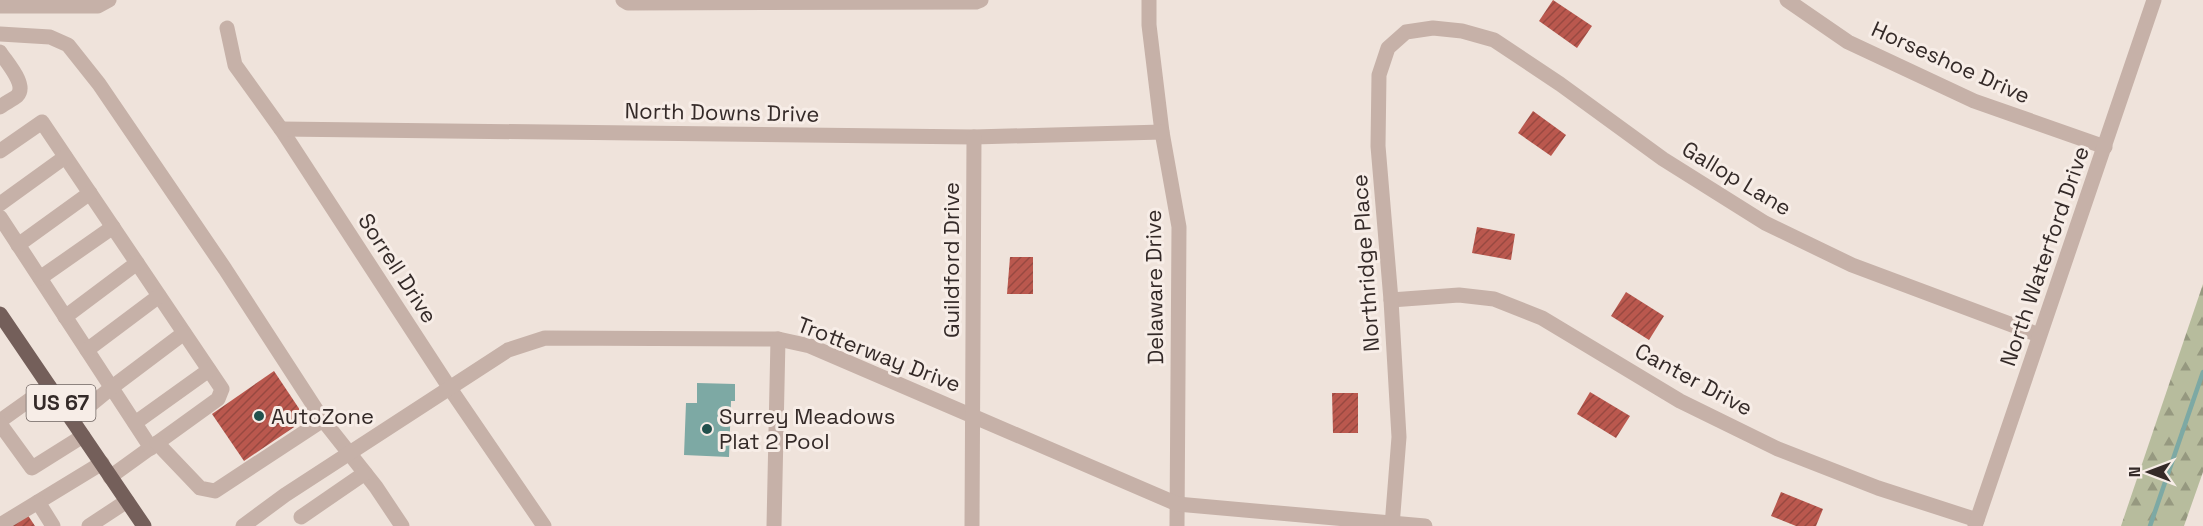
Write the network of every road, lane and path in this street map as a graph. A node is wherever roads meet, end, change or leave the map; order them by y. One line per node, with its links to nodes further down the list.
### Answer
1 (109, 0): 7 (street)
2 (623, 0): 3 (street)
3 (981, 0)
4 (1149, 0): 14 (street, Delaware Drive)
5 (1787, 0): 16 (street, Horseshoe Drive)
6 (2154, 0): 16 (street, North Waterford Drive)
7 (0, 6)
8 (227, 28): 13 (street, Sorrell Drive)
9 (1433, 28): 27 (street, Northridge Place); 31 (street, Gallop Lane)
10 (0, 34): 40 (street)
11 (0, 52): 12 (street)
12 (0, 107)
13 (281, 129): 15 (street, North Downs Drive); 36 (street, Sorrell Drive)
14 (1162, 132): 15 (street, North Downs Drive); 52 (street, Delaware Drive)
15 (974, 138): 38 (street, Guildford Drive)
16 (2106, 147): 31 (street, North Waterford Drive)
17 (0, 151): 18 (street)
18 (65, 157): 19 (street); 20 (street)
19 (90, 193): 22 (street); 23 (street)
20 (0, 204)
21 (0, 217): 23 (street)
22 (113, 227): 24 (street); 25 (street)
23 (18, 245): 25 (street)
24 (137, 263): 26 (street); 29 (street)
25 (40, 278): 29 (street)
26 (159, 296): 30 (street); 33 (street)
27 (1391, 300): 54 (street, Canter Drive); 55 (street, Northridge Place)
28 (0, 314): 35 (main road, US 67)
29 (65, 317): 33 (street)
30 (184, 333): 34 (street); 37 (street)
31 (2038, 335): 54 (street, North Waterford Drive)
32 (777, 339): 36 (street, Trotterway Drive); 38 (street, Trotterway Drive); 63 (street)
33 (87, 350): 37 (street)
34 (209, 370): 42 (street); 44 (street)
35 (49, 386): 39 (main road, US 67); 41 (street)
36 (449, 387): 45 (street, Trotterway Drive); 62 (street, Sorrell Drive)
37 (111, 388): 39 (street); 42 (street)
38 (973, 415): 52 (street, Trotterway Drive); 64 (street, Guildford Drive)
39 (72, 420): 43 (main road, US 67)
40 (323, 420): 44 (street); 45 (street)
41 (0, 423): 43 (street)
42 (135, 423): 44 (street)
43 (83, 436): 46 (main road, US 67)
44 (154, 445): 48 (street)
45 (350, 453): 47 (street); 49 (street, Trotterway Drive)
46 (102, 463): 48 (main road, US 67); 51 (street)
47 (365, 473): 53 (street); 61 (street)
48 (110, 477): 50 (main road, US 67)
49 (285, 495): 53 (street); 60 (street, Trotterway Drive)
50 (127, 501): 58 (street); 59 (main road, US 67)
51 (38, 502): 56 (street); 57 (street)
52 (1178, 504): 55 (street, Trotterway Drive); 65 (street, Delaware Drive)
53 (303, 522)
54 (1976, 523)
55 (1392, 524): 66 (street, Trotterway Drive)
56 (0, 525)
57 (53, 526)
58 (88, 526)
59 (144, 526)
60 (243, 526)
61 (402, 526)
62 (544, 526)
63 (774, 526)
64 (972, 526)
65 (1177, 526)
66 (1425, 526)

